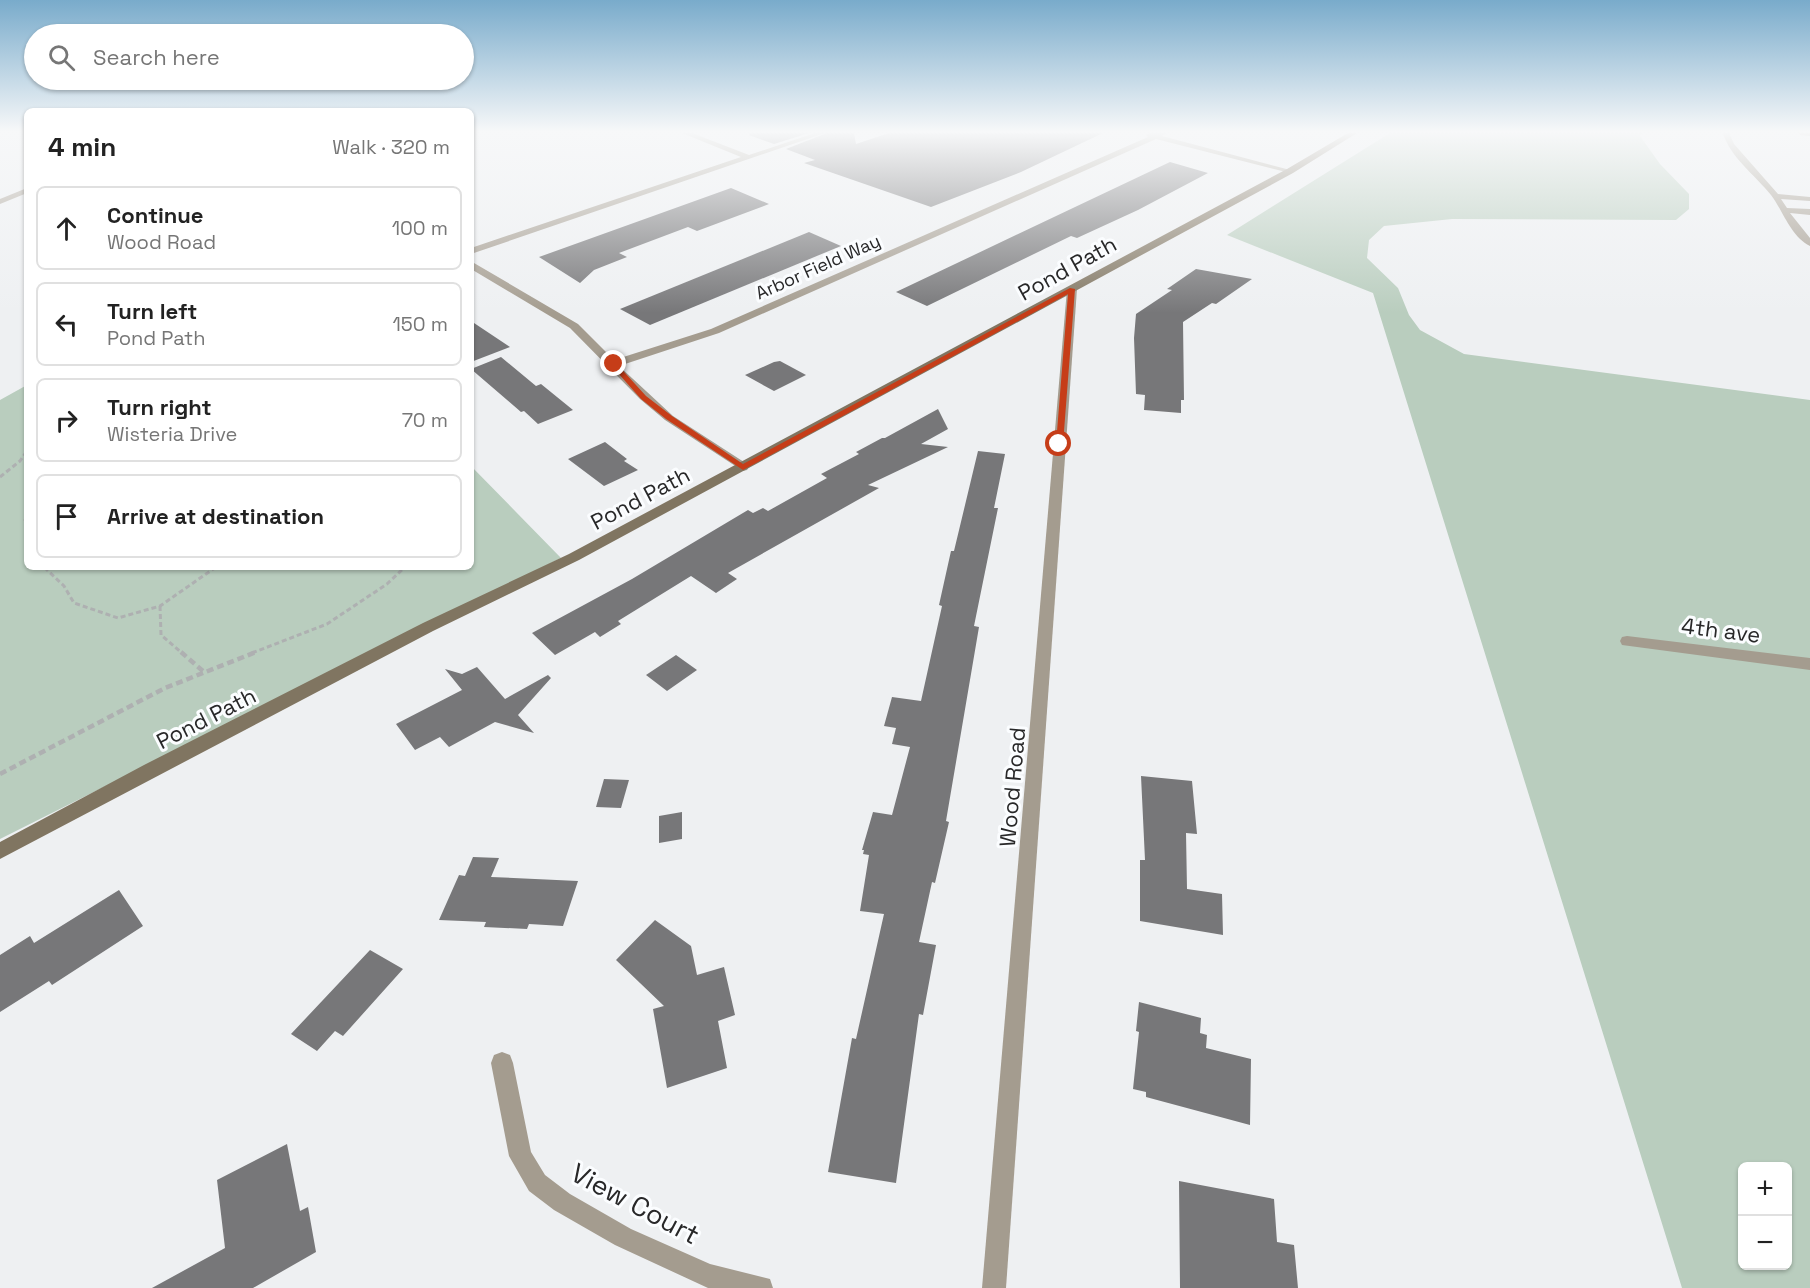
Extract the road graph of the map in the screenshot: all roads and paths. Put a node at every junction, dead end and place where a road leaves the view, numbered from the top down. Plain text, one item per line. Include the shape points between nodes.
1 (20, 193) edge
2 (641, 193) edge
3 (1027, 193) edge
4 (1249, 193) edge
5 (1773, 193) edge
6 (1776, 196) junction
7 (1810, 199) edge
8 (0, 202) edge
9 (1784, 210) junction
10 (1810, 212) edge
11 (1792, 223) junction
12 (1810, 225) edge
13 (1810, 243) edge
14 (474, 250) edge
15 (474, 267) edge
16 (1072, 289) junction
17 (614, 364) junction
18 (24, 455) edge
19 (743, 467) junction
20 (0, 477) edge
21 (50, 570) edge
22 (212, 570) edge
23 (402, 570) edge
24 (160, 606) junction
25 (1627, 641) dead end
26 (1810, 664) edge
27 (204, 672) junction
28 (0, 774) edge
29 (0, 851) edge
30 (502, 1063) dead end
31 (761, 1288) edge
32 (994, 1288) edge

1 - 8 street
2 - 14 street
3 - 17 street, Arbor Field Way via 715,331
4 - 16 street, Pond Path
5 - 6 street
6 - 7 street
6 - 9 street
9 - 10 street
9 - 11 street
11 - 12 street
11 - 13 street
15 - 17 street via 574,326
16 - 19 street, Pond Path
16 - 32 street, Wood Road
17 - 19 street via 669,418
18 - 20 path
19 - 29 street, Pond Path via 574,557 161,764
21 - 24 path via 74,603 118,618
22 - 24 path
23 - 27 path via 387,585 327,624
24 - 27 path via 161,635
25 - 26 street, 4th ave
27 - 28 path via 165,688
30 - 31 street, View Court via 520,1156 537,1183 623,1237 709,1276

